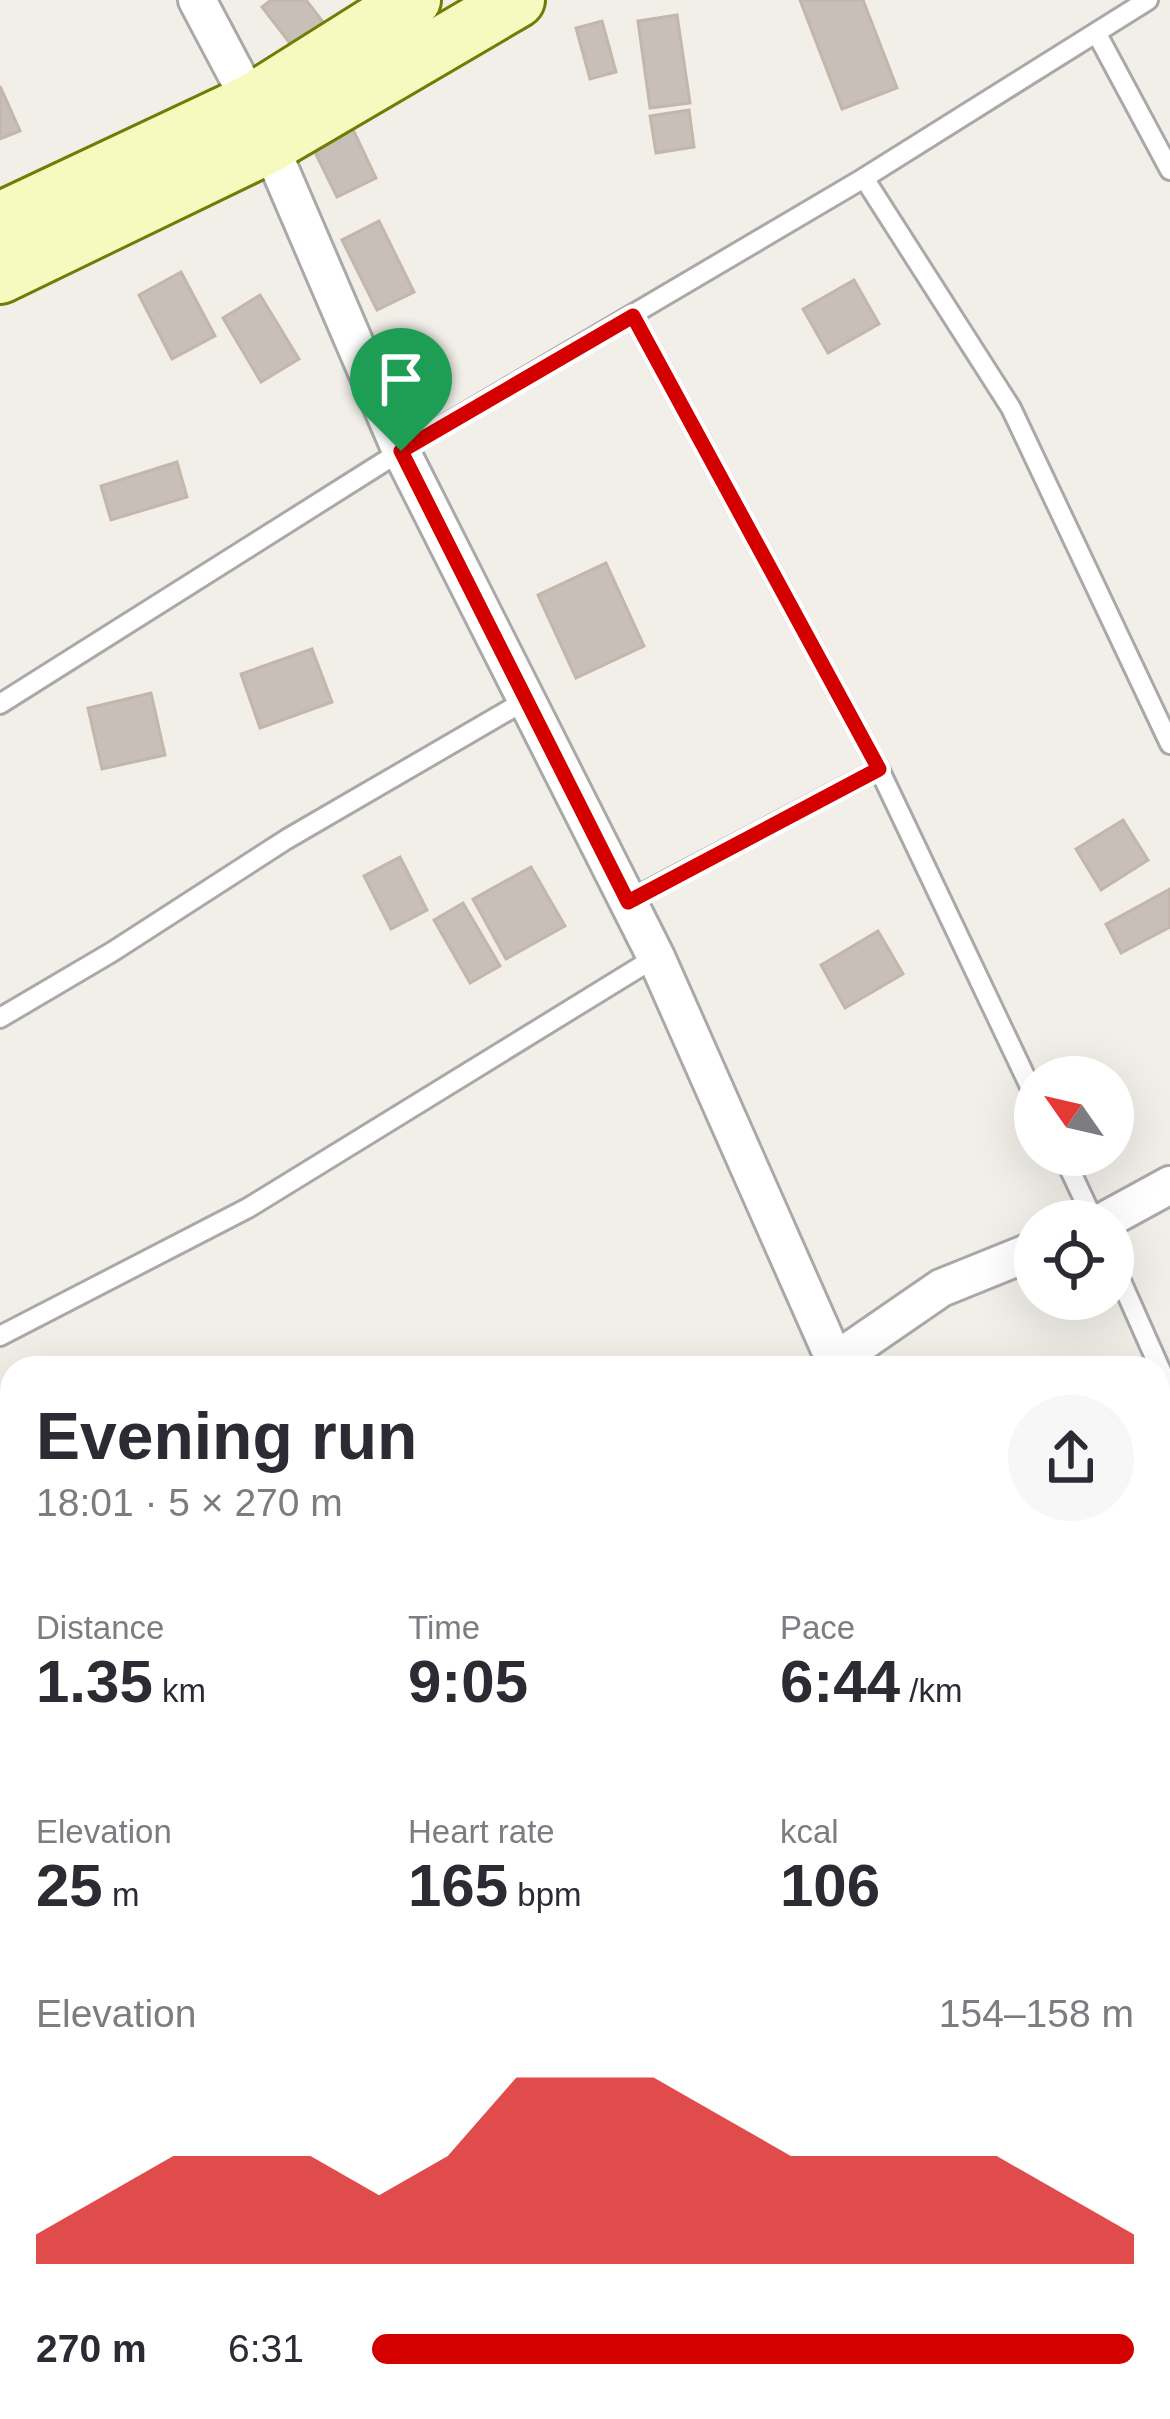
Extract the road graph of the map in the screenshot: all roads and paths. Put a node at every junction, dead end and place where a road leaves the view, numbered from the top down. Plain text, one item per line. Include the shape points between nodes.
1 (197, 0) edge
2 (413, 0) edge
3 (517, 0) edge
4 (1148, 0) edge
5 (1097, 34) junction
6 (260, 124) junction
7 (1170, 170) edge
8 (864, 178) junction
9 (0, 220) edge
10 (0, 276) edge
11 (633, 316) junction
12 (401, 451) junction
13 (528, 699) junction
14 (0, 704) edge
15 (1170, 744) edge
16 (879, 769) junction
17 (628, 902) junction
18 (656, 957) junction
19 (0, 1018) edge
20 (1016, 1056) edge
21 (1170, 1185) edge
22 (1134, 1205) edge
23 (1014, 1258) edge
24 (1134, 1310) edge
25 (0, 1336) edge
26 (826, 1356) edge
27 (844, 1356) edge
28 (1154, 1356) edge

1 - 6 street
2 - 6 main road
3 - 6 main road
4 - 5 lane
5 - 7 lane
5 - 8 lane
6 - 9 main road
6 - 10 main road
6 - 12 street
8 - 11 lane
8 - 15 lane via 1011,408
11 - 12 lane
11 - 16 lane
12 - 13 street
12 - 14 lane
13 - 17 street
13 - 19 lane
16 - 17 lane
16 - 20 lane
17 - 18 street
18 - 25 lane via 248,1208
18 - 26 street
21 - 22 street
23 - 27 street via 941,1288
24 - 28 lane

